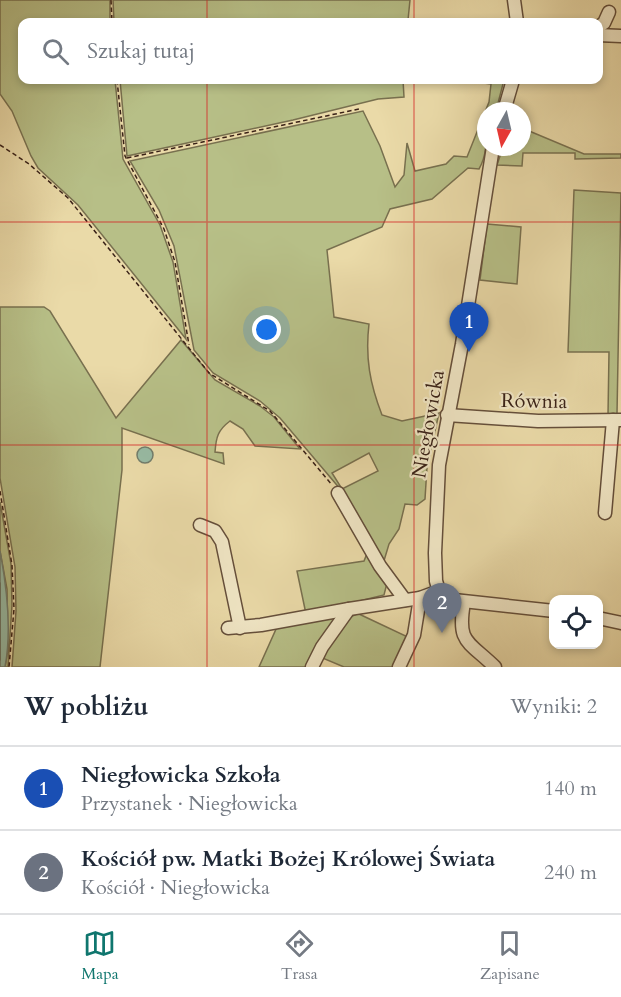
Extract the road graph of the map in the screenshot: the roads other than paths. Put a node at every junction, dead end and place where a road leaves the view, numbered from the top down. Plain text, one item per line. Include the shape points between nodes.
1 (514, 0) edge
2 (609, 12) dead end
3 (516, 18) edge
4 (603, 24) edge
5 (603, 35) edge
6 (621, 36) edge
7 (512, 84) edge
8 (507, 102) edge
9 (492, 156) edge
10 (447, 415) junction
11 (617, 420) edge
12 (338, 493) road end
13 (605, 513) dead end
14 (200, 525) dead end
15 (439, 591) junction
16 (420, 598) junction
17 (405, 600) junction
18 (464, 602) junction
19 (349, 609) junction
20 (549, 610) edge
21 (603, 619) edge
22 (621, 623) edge
23 (312, 667) edge
24 (399, 667) edge
25 (495, 667) edge

1 - 3 street
2 - 4 street
5 - 6 street
7 - 8 street
9 - 10 street, Niegłowicka
10 - 11 street, Równia via 538,422
10 - 15 street, Niegłowicka via 436,488 435,575
11 - 13 street
12 - 17 street via 380,566
14 - 19 street via 215,531 222,542 234,628
15 - 16 street
15 - 18 street
16 - 17 street
16 - 24 street via 414,635
17 - 19 street
18 - 20 street
18 - 25 street via 463,636
19 - 23 street
21 - 22 street

